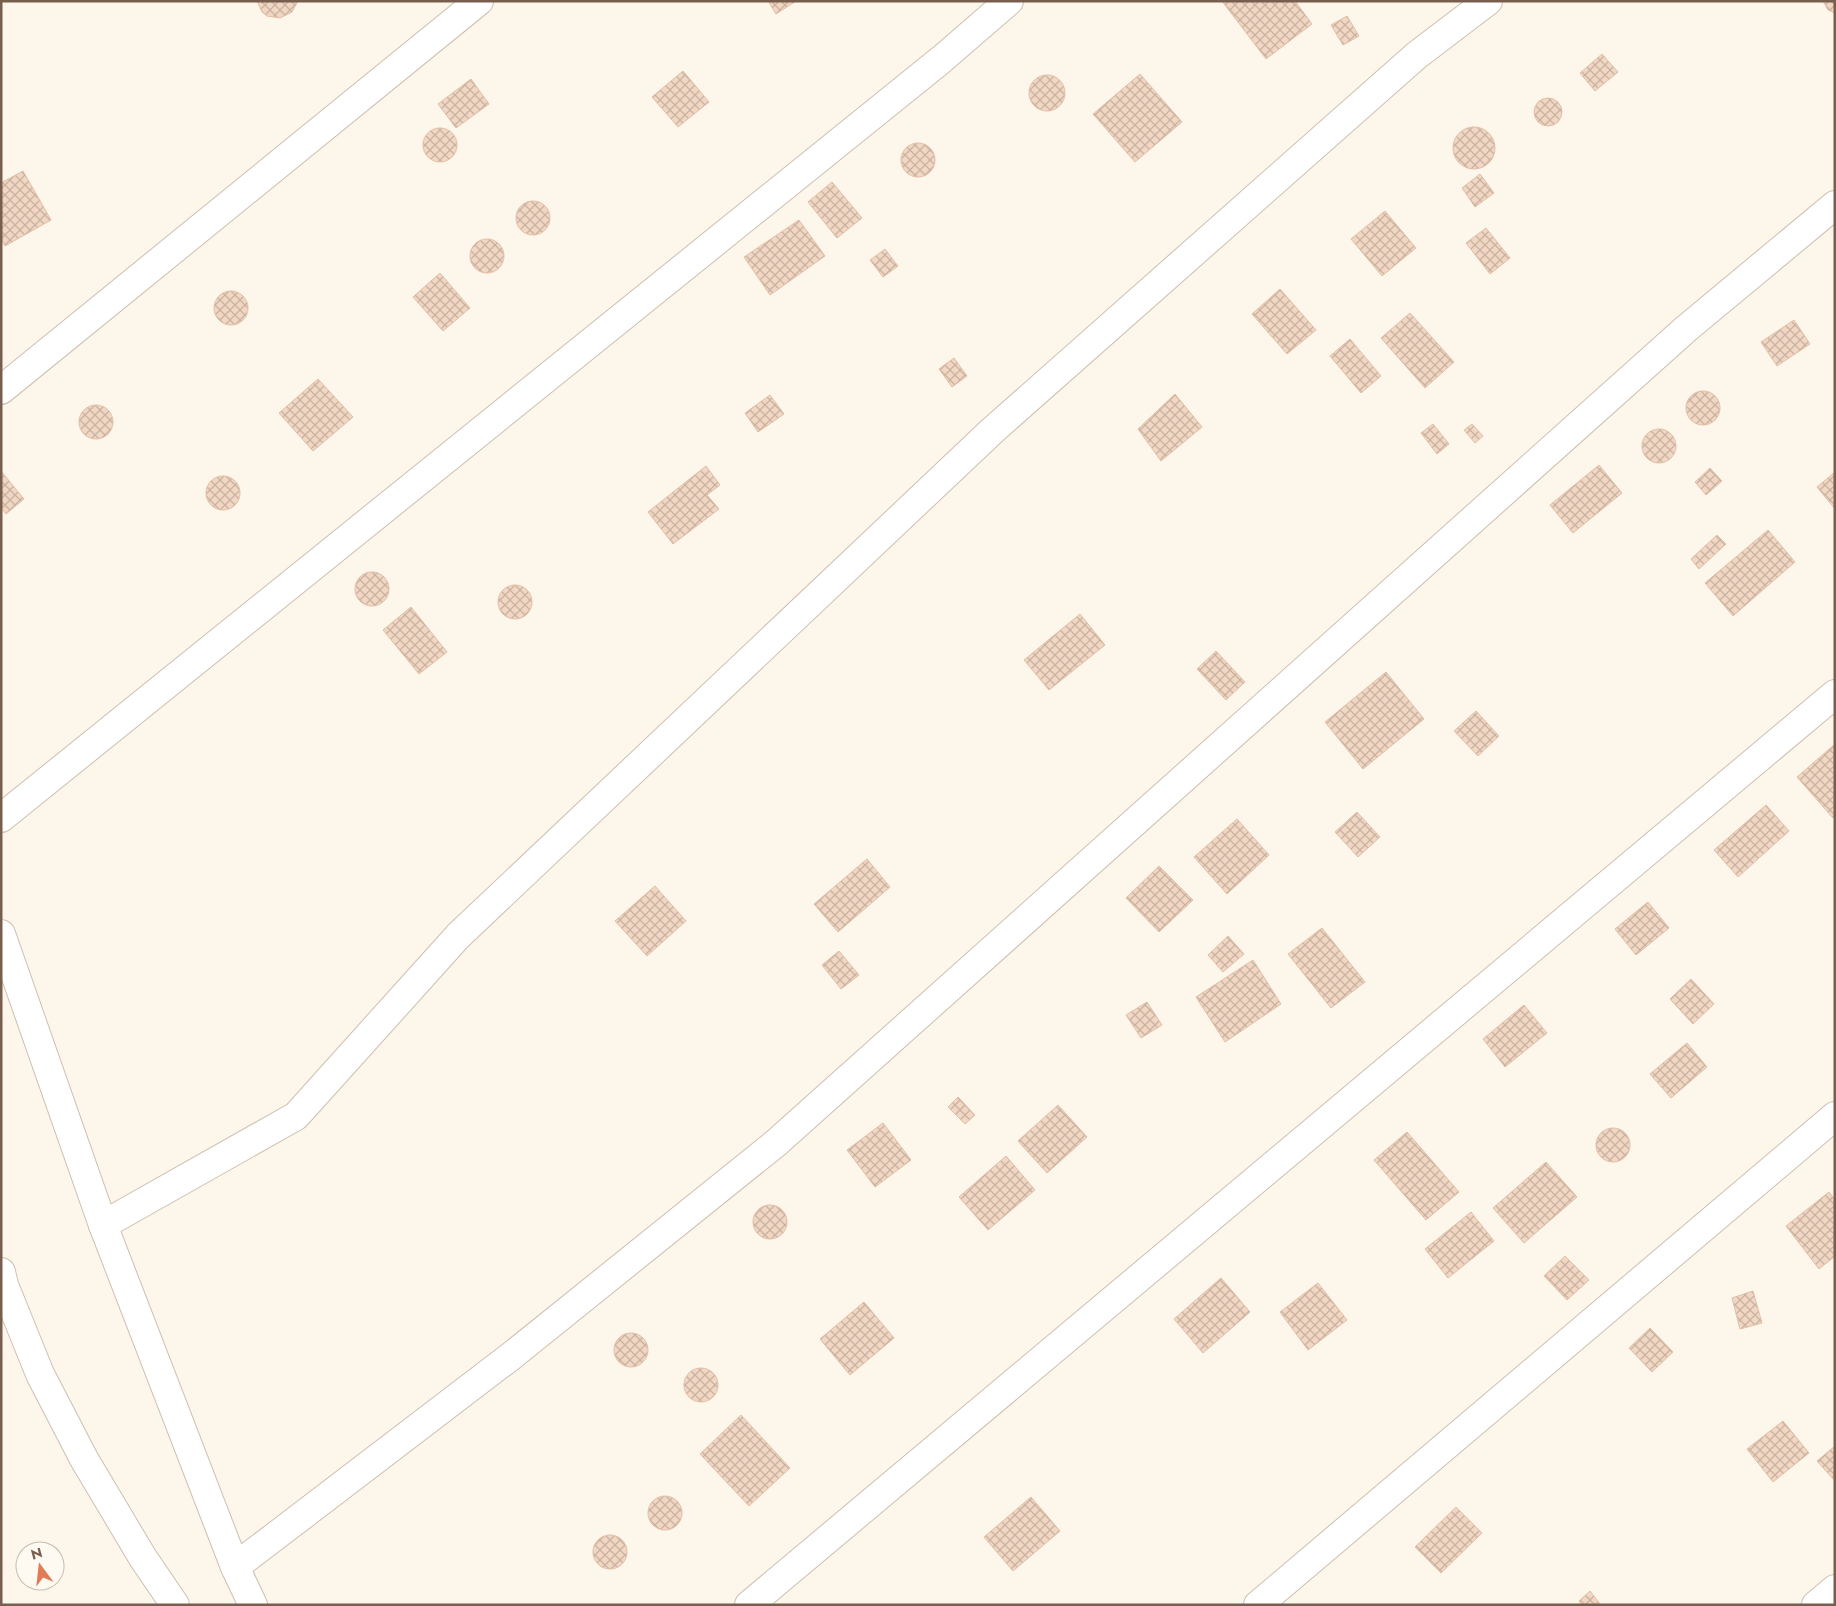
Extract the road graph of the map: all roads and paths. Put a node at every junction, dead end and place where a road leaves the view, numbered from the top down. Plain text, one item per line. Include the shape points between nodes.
1 (479, 1) edge
2 (1009, 1) edge
3 (1488, 1) edge
4 (1835, 205) edge
5 (1, 390) edge
6 (1835, 694) edge
7 (1, 818) edge
8 (1, 934) edge
9 (1835, 1116) edge
10 (103, 1225) junction
11 (1, 1272) edge
12 (235, 1567) junction
13 (1835, 1589) edge
14 (175, 1605) edge
15 (253, 1605) edge
16 (749, 1605) edge
17 (1258, 1605) edge
18 (1816, 1605) edge

1 - 5 street
2 - 7 street via 926,72
3 - 10 street via 1416,55 993,430 458,936 296,1116
4 - 12 street via 1686,328 776,1143 510,1357
6 - 16 street
8 - 10 street
9 - 17 street
10 - 12 street
11 - 14 street via 40,1374 84,1459
12 - 15 street
13 - 18 street

